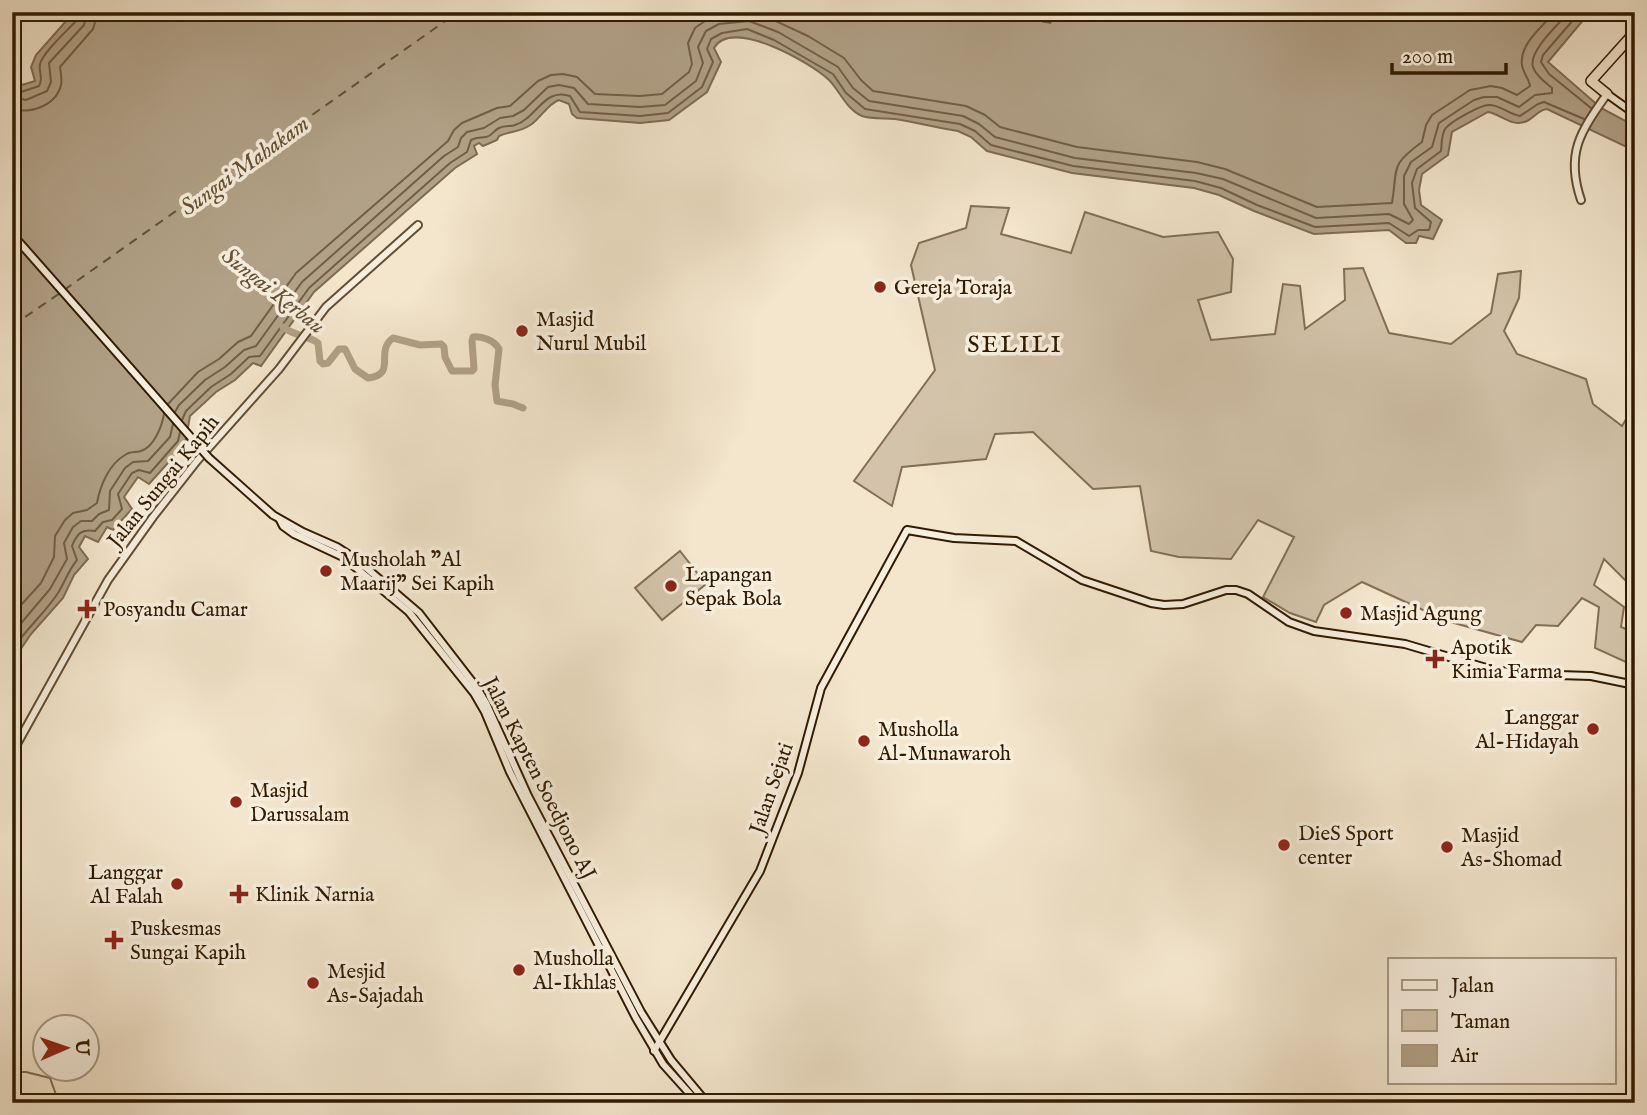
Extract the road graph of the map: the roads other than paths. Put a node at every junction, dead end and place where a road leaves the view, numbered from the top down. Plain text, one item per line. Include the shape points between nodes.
1 (1635, 32) edge
2 (1635, 40) edge
3 (1592, 82) junction
4 (1604, 98) junction
5 (1635, 114) edge
6 (1581, 200) dead end
7 (418, 225) dead end
8 (12, 234) edge
9 (1635, 685) edge
10 (12, 753) edge
11 (555, 853) junction
12 (658, 1042) junction
13 (654, 1051) junction
14 (698, 1103) edge
15 (707, 1103) edge

1 - 3 highway
2 - 3 highway
3 - 4 highway
4 - 5 main road
4 - 6 main road via 1583,129 1575,152
7 - 10 main road, Jalan Sungai Kapih via 326,307 279,369 190,469 113,573
8 - 11 main road, Jalan Kapten Soedjono AJ, bridge via 215,464 281,521 357,560 419,613 486,703
9 - 12 main road, Jalan Sejati via 1591,676 1493,670 1405,644 1314,631 1289,622 1236,590 1183,604 1151,603 1082,580 1016,541 907,530 821,688 798,773 760,871
11 - 12 main road, Jalan Kapten Soedjono AJ
11 - 13 main road, Jalan Kapten Soedjono AJ
12 - 13 main road, Jalan Sejati
12 - 15 main road, Jalan Kapten Soedjono AJ
13 - 14 main road, Jalan Kapten Soedjono AJ

